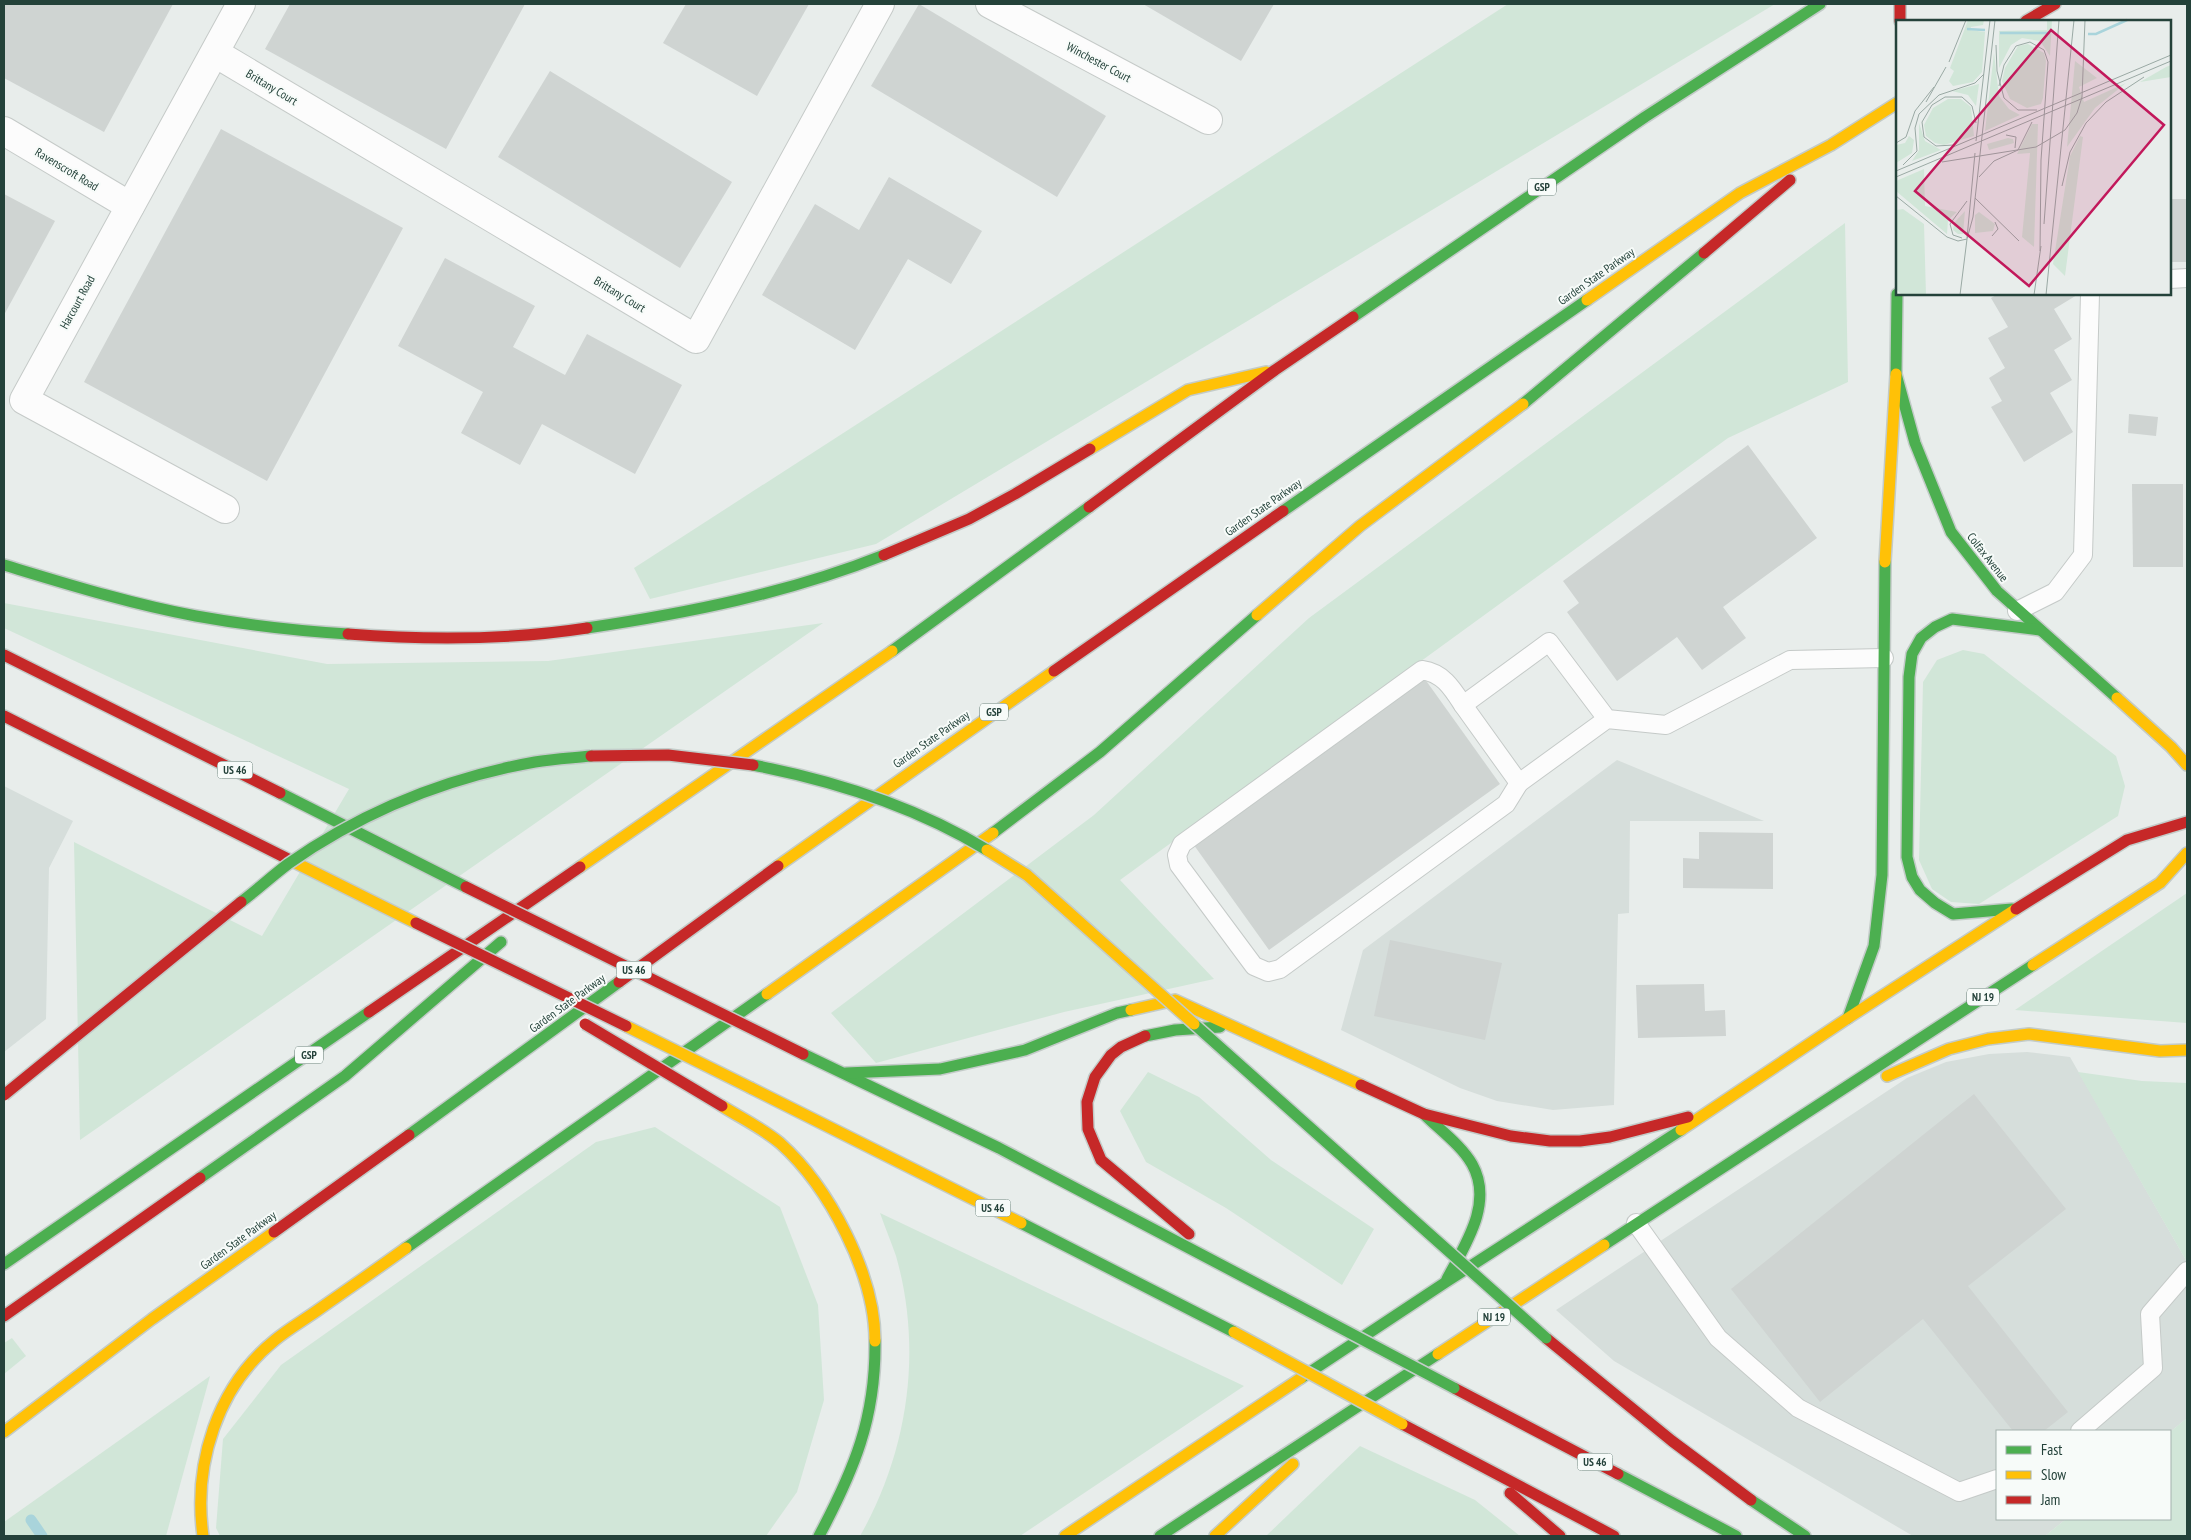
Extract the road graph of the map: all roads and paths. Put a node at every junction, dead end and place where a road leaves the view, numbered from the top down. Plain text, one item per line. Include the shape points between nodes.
1 (241, 4) edge
2 (880, 4) edge
3 (990, 4) edge
4 (1820, 4) edge
5 (1900, 4) edge
6 (2055, 4) edge
7 (1900, 20) edge
8 (2028, 20) edge
9 (215, 53) junction
10 (1896, 104) edge
11 (1208, 120) dead end
12 (4, 131) edge
13 (1831, 145) junction
14 (130, 206) junction
15 (2187, 278) edge
16 (2171, 279) edge
17 (1897, 295) edge
18 (2090, 295) edge
19 (1275, 370) junction
20 (1896, 374) junction
21 (226, 509) dead end
22 (4, 566) edge
23 (2017, 611) junction
24 (2040, 630) junction
25 (4, 655) edge
26 (1884, 658) junction
27 (1463, 705) junction
28 (4, 716) edge
29 (1607, 719) junction
30 (2187, 765) edge
31 (1519, 783) junction
32 (2187, 822) edge
33 (614, 844) junction
34 (2187, 853) edge
35 (2016, 909) junction
36 (416, 923) junction
37 (544, 999) dead end
38 (561, 1009) dead end
39 (1848, 1018) junction
40 (1229, 1026) junction
41 (2187, 1050) edge
42 (846, 1073) junction
43 (4, 1095) edge
44 (1711, 1111) junction
45 (1424, 1114) junction
46 (1772, 1134) junction
47 (1636, 1223) junction
48 (4, 1262) edge
49 (1229, 1268) junction
50 (2187, 1271) edge
51 (1446, 1282) junction
52 (4, 1316) edge
53 (1351, 1410) junction
54 (2081, 1430) edge
55 (4, 1432) edge
56 (1475, 1462) junction
57 (1996, 1479) edge
58 (203, 1536) edge
59 (819, 1536) edge
60 (1065, 1536) edge
61 (1160, 1536) edge
62 (1215, 1536) edge
63 (1560, 1536) edge
64 (1614, 1536) edge
65 (1736, 1536) edge
66 (1804, 1536) edge

1 - 9 street, Harcourt Road
2 - 9 street, Brittany Court via 696,339
3 - 11 street, Winchester Court
4 - 19 main road, GSP via 1645,117
5 - 7 main road
6 - 8 main road
9 - 14 street, Harcourt Road
10 - 13 main road, Garden State Parkway / GSP
12 - 14 street, Ravenscroft Road
13 - 55 main road, Garden State Parkway / GSP via 1740,193 844,817 152,1319
13 - 58 main road via 1530,398 1360,526 1100,752 944,869 274,1341 234,1387 214,1425 200,1493
14 - 21 street, Harcourt Road via 24,400
15 - 16 lane
17 - 20 main road, Colfax Avenue
18 - 23 lane via 2083,556 2055,592
19 - 22 main road via 1190,389 1000,502 950,528 857,566 783,589 685,612 576,630 432,637 289,629 200,616 112,597
19 - 33 main road, GSP via 917,634
20 - 23 main road, Colfax Avenue via 1916,443 1951,532 1997,591
20 - 26 main road via 1885,556
23 - 24 main road, Colfax Avenue
24 - 30 main road, Colfax Avenue
24 - 35 main road via 1952,619 1921,638 1912,654 1909,677 1907,858 1912,877 1935,904 1953,914
25 - 42 main road, US 46, bridge
26 - 29 lane via 1790,660 1666,725
26 - 39 main road via 1881,884 1874,946
27 - 29 lane via 1549,642
27 - 31 lane
27 - 31 lane via 1448,682 1433,672 1422,670 1182,844 1177,855 1180,865 1254,966 1268,972 1280,969 1506,804
28 - 36 main road, US 46
29 - 31 lane
32 - 35 main road via 2127,840
33 - 48 main road, GSP
33 - 52 main road via 345,1076
34 - 46 main road, NJ 19 via 2160,883
35 - 39 main road
36 - 37 main road, bridge
36 - 56 main road, US 46, bridge via 1034,1229
38 - 59 main road, bridge via 771,1136 798,1163 842,1224 871,1304 878,1345 875,1383 858,1456 841,1499
39 - 44 main road
40 - 42 main road via 1175,1000 1118,1013 1025,1050 940,1069
40 - 45 main road
40 - 49 main road via 1133,1040 1104,1063 1088,1095 1086,1112 1093,1145 1101,1160
41 - 46 main road via 2160,1051 2029,1034 1988,1040 1949,1050 1908,1066
42 - 49 main road, US 46 via 999,1148
43 - 66 main road, bridge via 287,865 326,839 410,798 487,773 586,756 702,757 760,764 817,776 926,816 1027,875 1546,1338 1682,1451
44 - 45 main road via 1580,1141 1511,1136
44 - 51 main road
45 - 51 main road via 1472,1164 1479,1180 1478,1216
46 - 47 main road, NJ 19
47 - 53 main road, NJ 19
47 - 57 lane via 1718,1338 1798,1408 1959,1492
49 - 65 main road, US 46, bridge
50 - 54 lane via 2150,1314 2153,1368
51 - 60 main road
53 - 61 main road, NJ 19
53 - 62 main road
56 - 63 main road
56 - 64 main road, US 46

